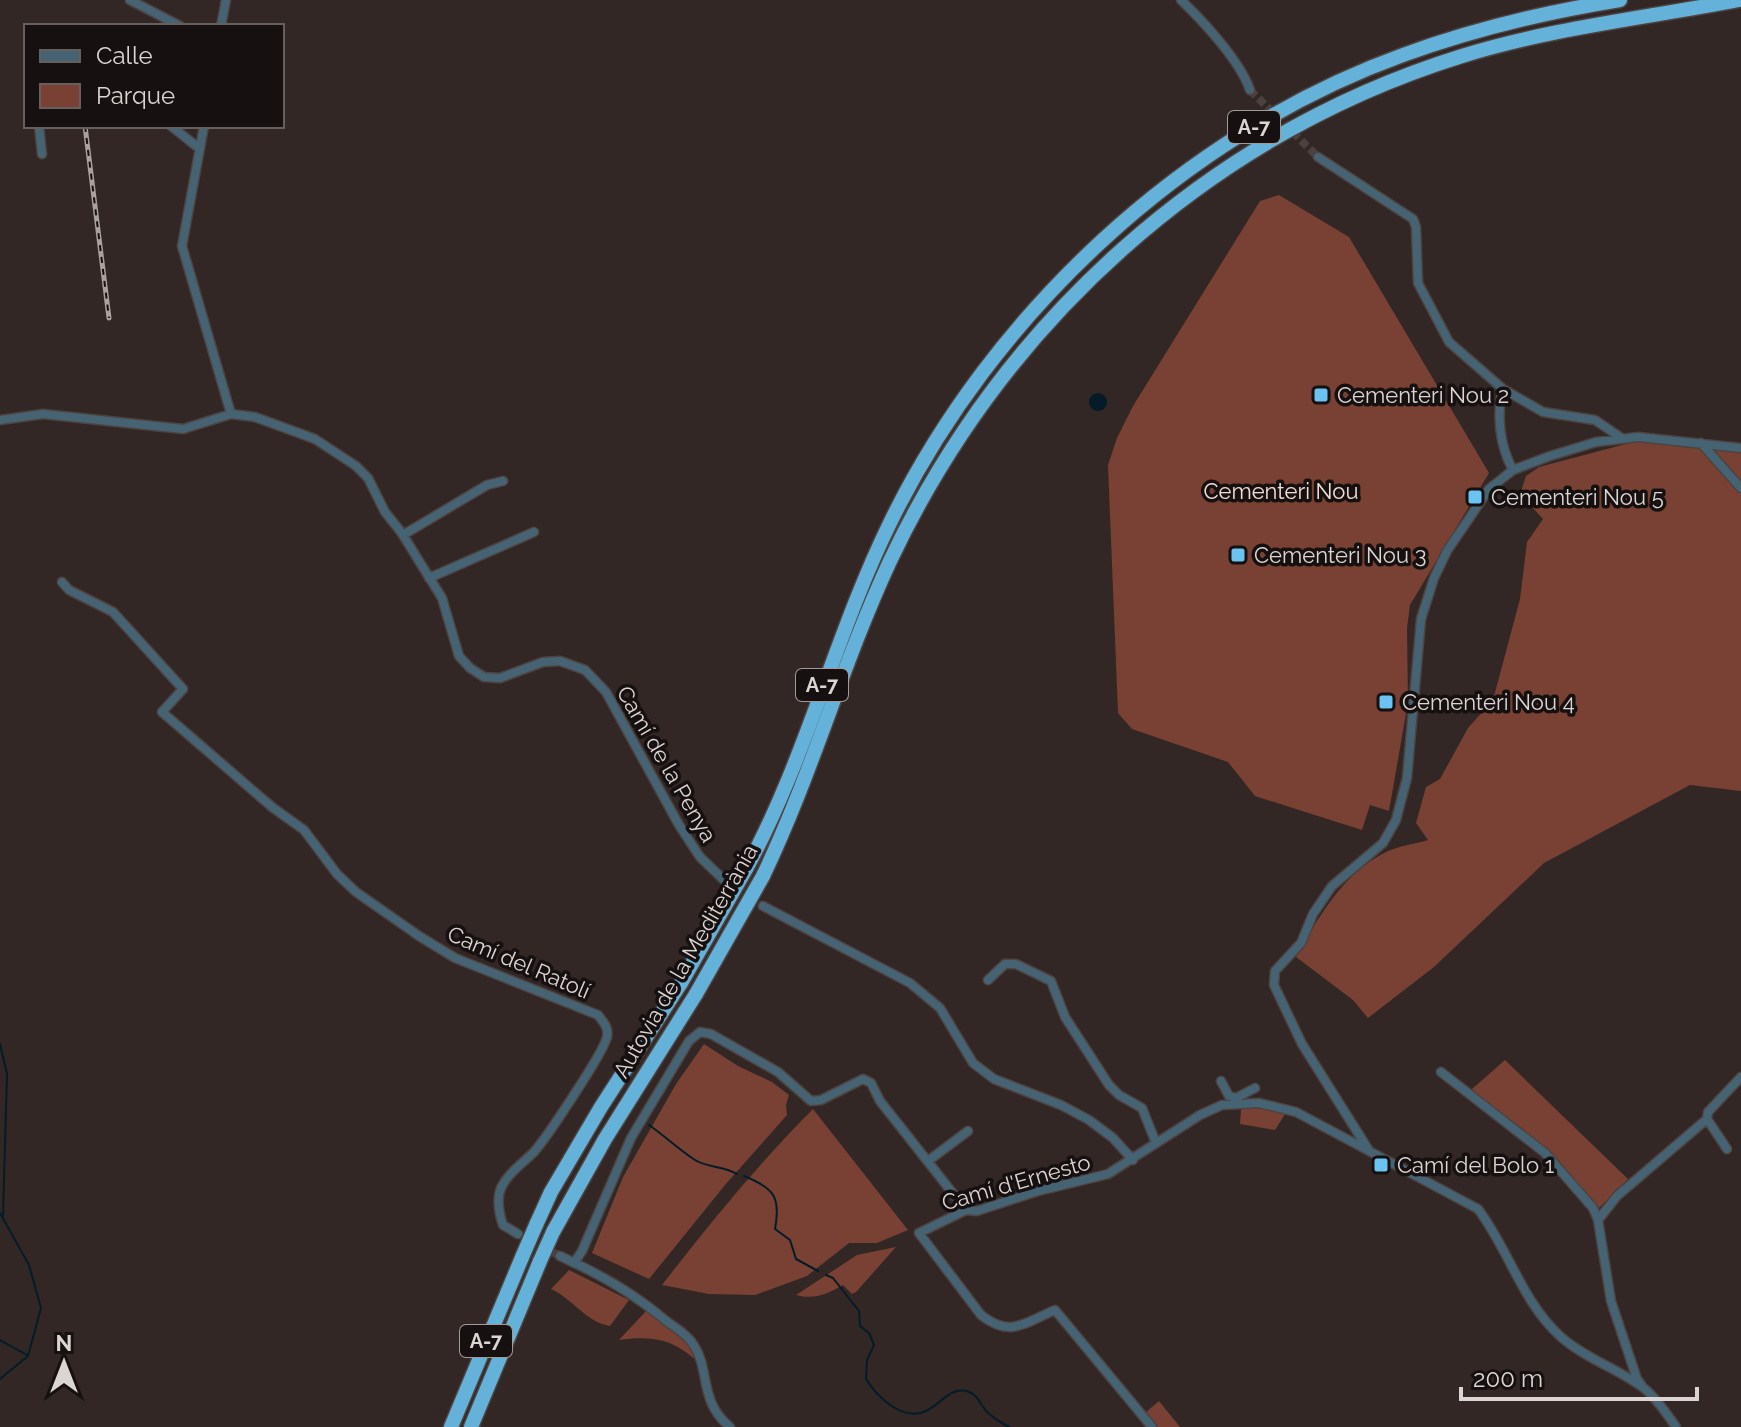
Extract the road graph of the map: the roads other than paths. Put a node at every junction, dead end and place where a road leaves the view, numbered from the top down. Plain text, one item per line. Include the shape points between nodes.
1 (130, 0) edge
2 (226, 0) edge
3 (1181, 0) edge
4 (1620, 0) edge
5 (1739, 0) edge
6 (176, 24) edge
7 (221, 24) edge
8 (1250, 90) tunnel mouth
9 (39, 128) edge
10 (174, 128) edge
11 (204, 128) edge
12 (200, 149) junction
13 (42, 154) dead end
14 (1318, 157) tunnel mouth
15 (1503, 389) junction
16 (231, 414) junction
17 (0, 420) edge
18 (1623, 439) junction
19 (1701, 443) junction
20 (1741, 448) edge
21 (1513, 470) junction
22 (503, 481) dead end
23 (1741, 488) edge
24 (534, 532) dead end
25 (403, 535) junction
26 (429, 578) junction
27 (62, 582) dead end
28 (726, 882) dead end
29 (763, 906) dead end
30 (988, 980) dead end
31 (1441, 1072) dead end
32 (1741, 1077) edge
33 (1221, 1081) dead end
34 (1255, 1088) dead end
35 (1236, 1098) junction
36 (1225, 1105) junction
37 (1707, 1119) junction
38 (968, 1131) dead end
39 (1156, 1143) junction
40 (1727, 1149) dead end
41 (1133, 1160) junction
42 (1381, 1160) junction
43 (928, 1161) junction
44 (966, 1210) junction
45 (1598, 1220) junction
46 (514, 1232) dead end
47 (560, 1256) tunnel mouth
48 (574, 1263) junction
49 (1645, 1389) junction
50 (451, 1427) edge
51 (471, 1427) edge
52 (730, 1427) edge
53 (1152, 1427) edge
54 (1676, 1427) edge

1 - 6 street
2 - 7 street
3 - 8 street via 1223,47
4 - 50 highway, Autovia de la Mediterrània / A-7, bridge via 1525,17 1401,55 1251,129 1150,198 1002,347 901,501 746,869 551,1192
5 - 51 highway, Autovia de la Mediterrània / A-7, bridge via 1544,34 1461,56 1354,98 1232,163 1112,256 1026,346 956,442 916,511 884,575 763,876 553,1232
9 - 13 street
10 - 12 street
11 - 12 street
12 - 16 street via 182,246
14 - 15 street via 1413,219 1422,295 1449,342
15 - 18 street via 1543,412 1595,420
15 - 21 street via 1498,424
16 - 17 street, Camí de la Penya via 183,429 43,414
16 - 25 street, Camí de la Penya via 315,439 356,466
18 - 19 street
18 - 21 street via 1596,442
19 - 20 street
19 - 23 street
21 - 42 street via 1489,489 1434,578 1421,619 1407,778 1396,820 1383,843 1332,886 1301,943 1275,971 1274,985 1302,1044 1364,1145
22 - 25 street via 487,485
24 - 26 street
25 - 26 street, Camí de la Penya
26 - 28 street, Camí de la Penya via 442,598 459,656 484,677 500,678 543,662 560,661 585,670 606,692 700,857
27 - 46 street, Camí del Ratolí via 113,612 183,689 162,712 304,830 356,892 455,958 598,1015 607,1027 607,1039 549,1132 500,1190 503,1225
29 - 41 street via 910,983 940,1008 973,1063 994,1079 1089,1120
30 - 39 street via 1005,964 1016,964 1051,981 1065,1017 1109,1085 1142,1108
31 - 45 street via 1545,1153
32 - 37 street
33 - 35 street
34 - 35 street
35 - 36 street
36 - 39 street, Camí d'Ernesto
36 - 42 street, Camí d'Ernesto via 1259,1103 1296,1112
37 - 40 street
37 - 45 street via 1617,1196
38 - 43 street
39 - 41 street, Camí d'Ernesto
41 - 44 street, Camí d'Ernesto via 1103,1176
42 - 49 street, Camí d'Ernesto via 1478,1209 1538,1311 1561,1337
43 - 44 street
43 - 48 street via 871,1083 863,1079 811,1101 778,1072 700,1032 689,1041 631,1138
44 - 53 street, Camí d'Ernesto via 919,1233 981,1315 1005,1329 1055,1310
45 - 49 street via 1611,1301
47 - 48 street
48 - 52 street via 639,1297 692,1341 713,1407
49 - 54 street

